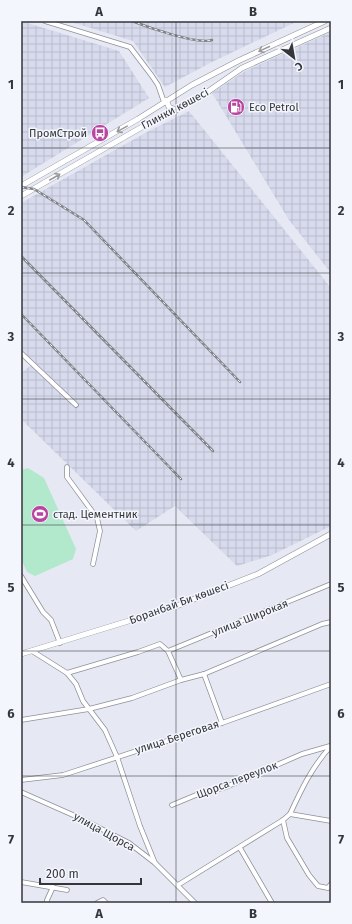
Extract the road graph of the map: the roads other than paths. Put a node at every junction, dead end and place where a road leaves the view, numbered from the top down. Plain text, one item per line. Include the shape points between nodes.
1 (45, 21) edge
2 (325, 21) edge
3 (331, 28) edge
4 (217, 73) junction
5 (221, 84) junction
6 (165, 101) junction
7 (176, 110) junction
8 (62, 162) junction
9 (68, 170) junction
10 (21, 186) edge
11 (21, 196) edge
12 (21, 353) edge
13 (76, 405) dead end
14 (67, 468) dead end
15 (331, 534) edge
16 (93, 564) dead end
17 (21, 576) edge
18 (331, 584) edge
19 (331, 622) edge
20 (60, 643) junction
21 (32, 651) junction
22 (168, 651) junction
23 (21, 654) edge
24 (67, 673) junction
25 (204, 674) junction
26 (181, 680) junction
27 (331, 684) edge
28 (89, 709) junction
29 (21, 720) edge
30 (222, 723) junction
31 (331, 746) edge
32 (117, 757) junction
33 (21, 780) edge
34 (21, 792) edge
35 (172, 806) dead end
36 (290, 814) junction
37 (283, 820) junction
38 (331, 821) edge
39 (240, 848) junction
40 (155, 863) junction
41 (21, 882) edge
42 (331, 884) edge
43 (178, 886) junction
44 (53, 887) junction
45 (67, 890) dead end
46 (104, 901) edge
47 (47, 903) edge
48 (97, 903) edge
49 (195, 903) edge
50 (272, 903) edge

1 - 6 street via 130,47 155,80
2 -> 4 main road, Глинки көшесі
3 - 5 main road, Глинки көшесі via 242,68
4 - 5 main road via 221,78
4 - 6 main road, Глинки көшесі
5 - 7 main road, Глинки көшесі
6 - 7 main road via 169,107
6 -> 8 main road, Глинки көшесі via 138,120
7 - 9 main road, Глинки көшесі
8 - 9 street
8 - 10 main road, Глинки көшесі
11 -> 9 main road, Глинки көшесі
12 - 13 street
14 - 16 street via 67,477 97,518 100,531
15 - 20 main road, Боранбай Би көшесі via 258,574 174,607
17 - 20 street via 43,612 51,620
18 - 22 street, улица Широкая
19 - 25 street
20 - 21 main road, Боранбай Би көшесі
21 - 23 main road, Боранбай Би көшесі
21 - 24 street
22 - 24 street via 160,644
22 - 26 street
24 - 28 street
25 - 26 street
25 - 30 street
26 - 28 street via 132,698
27 - 30 street, улица Береговая
28 - 29 street
28 - 32 street via 104,730
30 - 32 street, улица Береговая
31 - 35 street, Щорса переулок via 302,754 226,787 196,795
31 - 36 street via 314,766
32 - 33 street, улица Береговая via 63,775
32 - 40 street
34 - 40 street, улица Щорса via 82,818 118,837
36 - 37 street
36 - 38 street
37 - 39 street
37 - 42 street via 287,838 309,875 318,886 328,888
39 - 43 street
39 - 50 street
40 - 43 street, улица Щорса
41 - 44 street
43 - 49 street, улица Щорса
44 - 45 street
44 - 47 street
46 - 48 street

